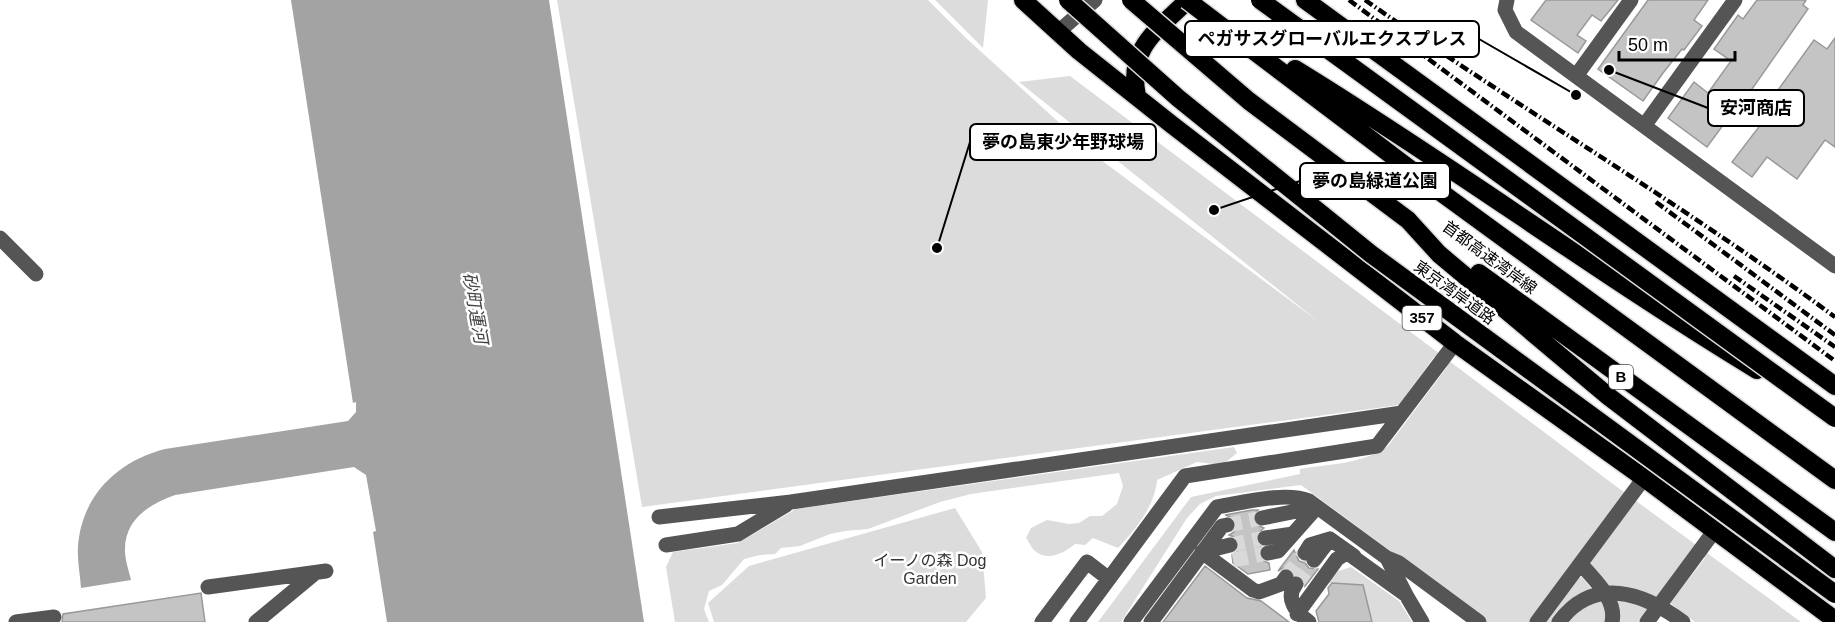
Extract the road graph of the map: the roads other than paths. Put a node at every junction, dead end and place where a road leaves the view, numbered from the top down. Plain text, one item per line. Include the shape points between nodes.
1 (1068, 0) edge
2 (1095, 0) edge
3 (1131, 0) edge
4 (1188, 0) edge
5 (1260, 0) edge
6 (1291, 0) edge
7 (1305, 0) edge
8 (1506, 0) edge
9 (1631, 0) edge
10 (1735, 0) edge
11 (1029, 2) edge
12 (1328, 18) junction
13 (1058, 32) junction
14 (1250, 48) junction
15 (1576, 76) junction
16 (1137, 96) junction
17 (1644, 126) junction
18 (1408, 220) junction
19 (0, 238) edge
20 (1835, 266) edge
21 (36, 274) dead end
22 (1455, 343) junction
23 (1835, 386) edge
24 (1402, 413) junction
25 (1835, 416) edge
26 (1644, 478) junction
27 (1835, 480) edge
28 (791, 501) junction
29 (1317, 507) junction
30 (659, 517) dead end
31 (1262, 518) tunnel mouth
32 (1227, 525) tunnel mouth
33 (1715, 530) junction
34 (1835, 532) edge
35 (666, 545) dead end
36 (1267, 545) tunnel mouth
37 (1202, 552) junction
38 (1309, 556) tunnel mouth
39 (1354, 556) junction
40 (1387, 558) junction
41 (1217, 563) junction
42 (1581, 564) junction
43 (1835, 569) edge
44 (1106, 583) junction
45 (208, 587) dead end
46 (1835, 594) edge
47 (1406, 595) junction
48 (54, 617) dead end
49 (1303, 618) edge
50 (1835, 620) edge
51 (16, 622) edge
52 (256, 622) edge
53 (1042, 622) edge
54 (1077, 622) edge
55 (1131, 622) edge
56 (1151, 622) edge
57 (1422, 622) edge
58 (1479, 622) edge
59 (1538, 622) edge
60 (1559, 622) edge
61 (1612, 622) edge
62 (1647, 622) edge
63 (1683, 622) edge

1 - 46 highway, 東京湾岸道路 / 357, bridge via 1178,99 1371,254
2 - 13 street
3 - 18 highway, 首都高速湾岸線 / B, bridge via 1249,101
4 - 14 highway, 首都高速湾岸線, bridge
4 - 16 highway via 1138,54 1133,79
5 - 25 highway, bridge
6 - 12 highway
7 - 12 highway
8 - 15 street via 1505,10 1516,32
9 - 15 street
10 - 17 street
11 - 13 highway, 357
12 - 23 highway
13 - 16 highway, 357
14 - 25 highway via 1280,60 1337,95 1690,330
14 - 27 highway, 首都高速湾岸線
15 - 17 street
16 - 22 highway, 357
17 - 20 street
18 - 34 highway, 首都高速湾岸線 / B
18 - 43 highway via 1439,254 1608,396
19 - 21 street
22 - 24 street
22 - 26 highway, 357
24 - 28 street
24 - 44 street via 1377,446 1185,476
26 - 33 highway, 357
26 - 42 street
28 - 30 street
28 - 35 street via 738,534
29 - 31 street
29 - 36 street via 1278,551
29 - 40 street
29 - 55 street via 1294,497 1217,507
32 - 37 street
33 - 50 highway, 357
33 - 62 street
37 - 41 street
37 - 41 street via 1232,553
37 - 56 street
38 - 39 street via 1310,545 1330,539
39 - 47 street
39 - 49 street via 1345,554 1337,559
40 - 47 street
40 - 58 street via 1399,562
41 - 49 street via 1259,592 1291,580 1291,598
42 - 59 street
42 - 61 street via 1609,599
44 - 53 street via 1081,571
44 - 54 street
45 - 52 street via 320,572
47 - 57 street
48 - 51 street
60 - 63 street, bridge via 1582,601 1605,593 1632,595 1658,605

